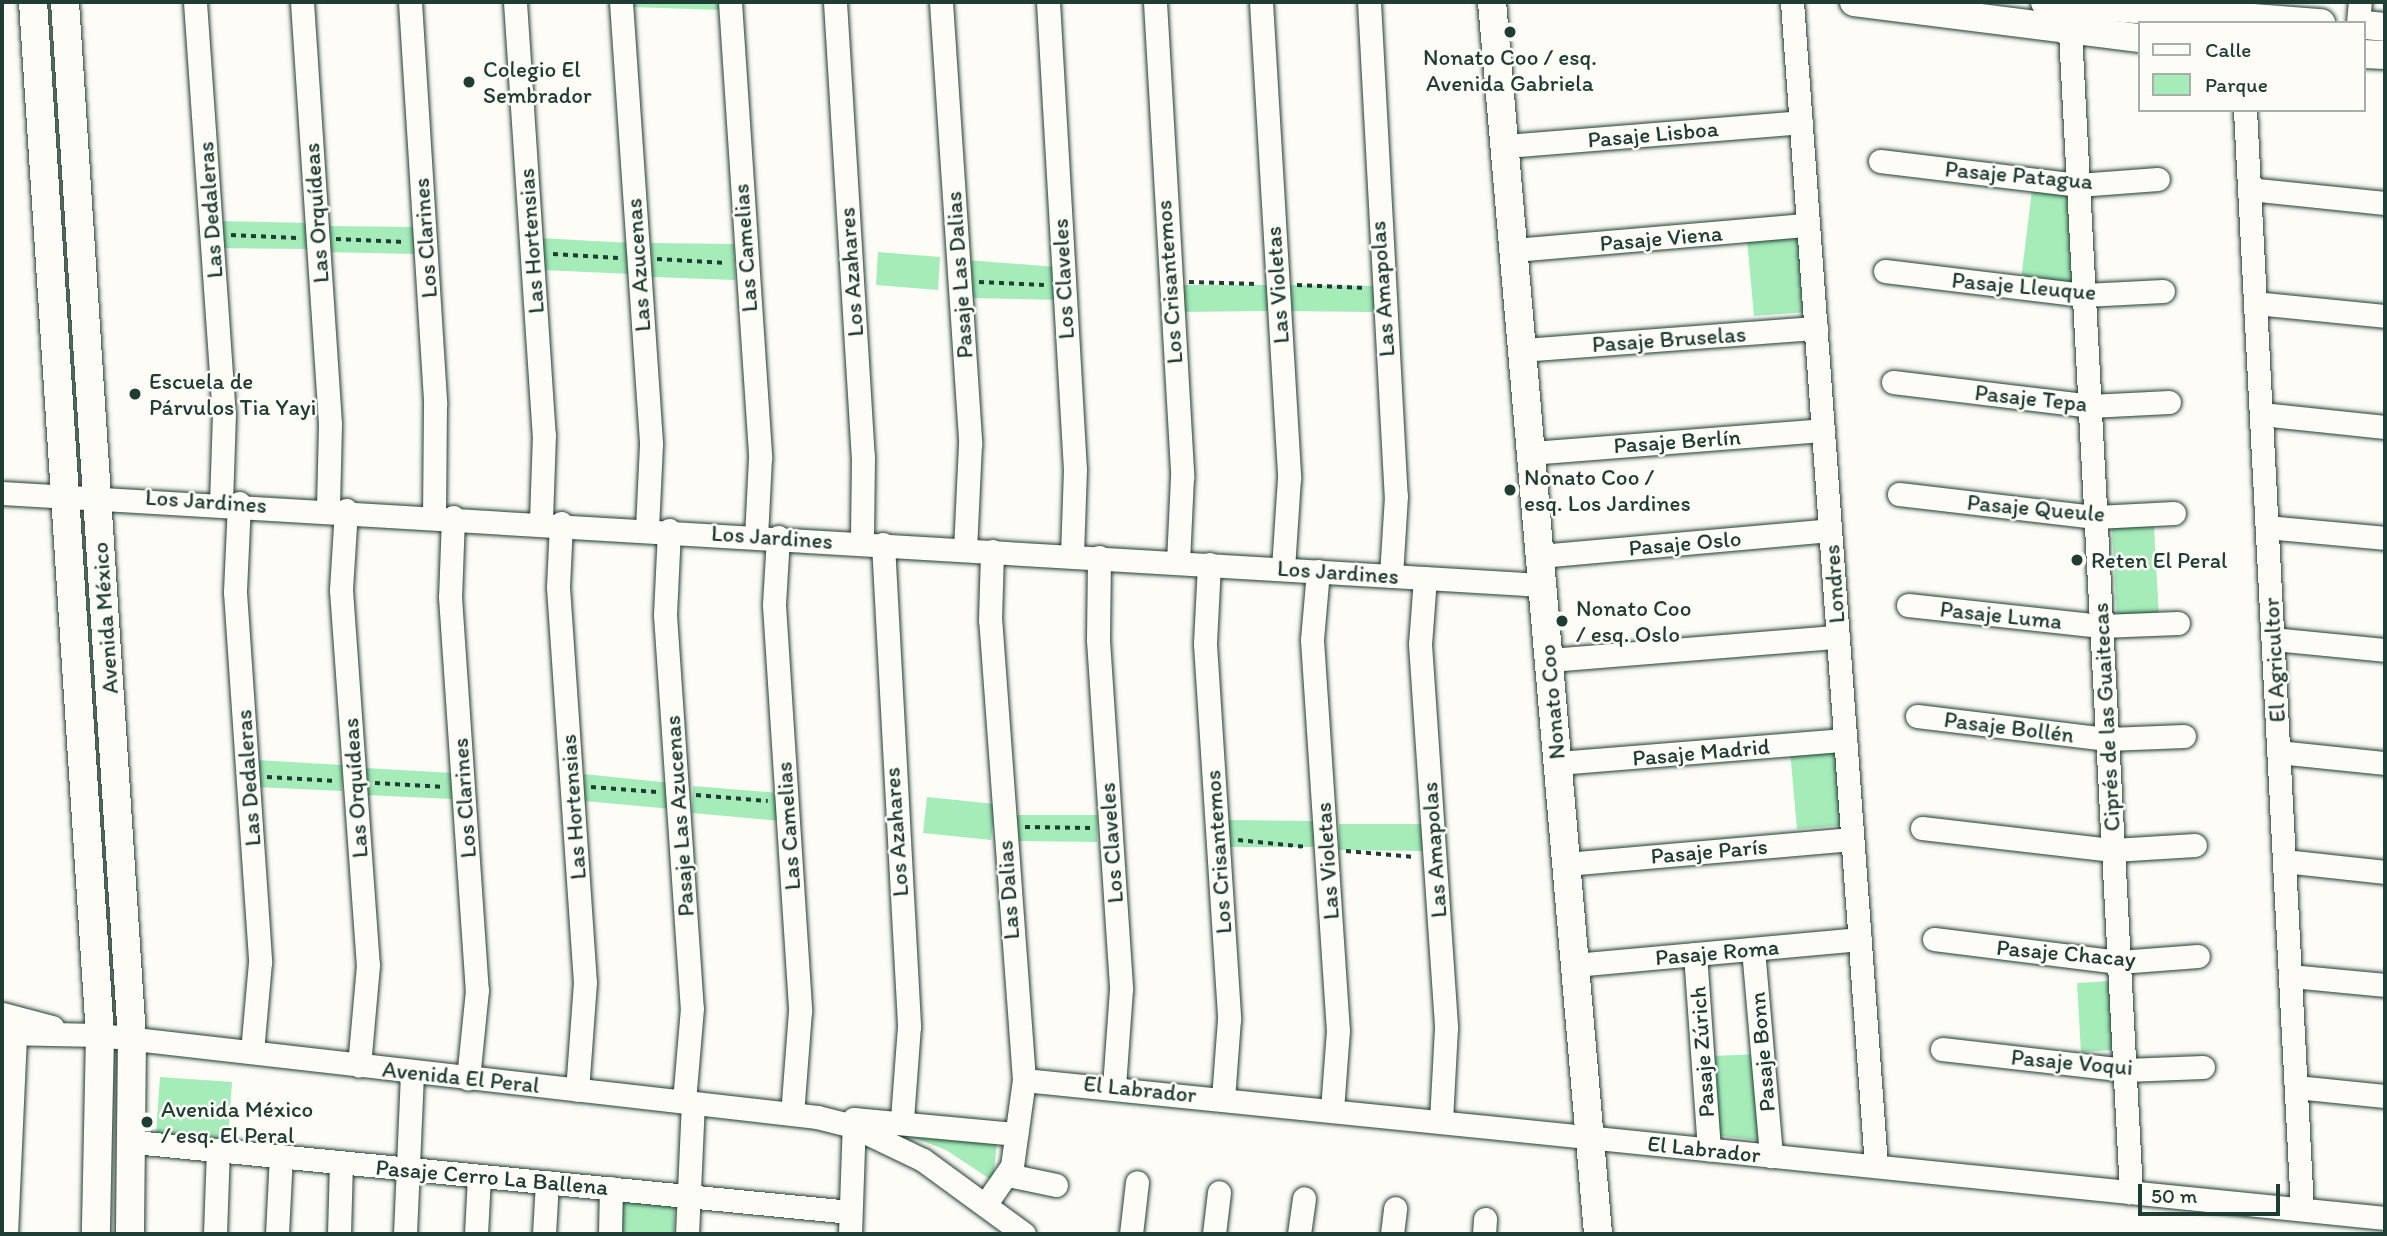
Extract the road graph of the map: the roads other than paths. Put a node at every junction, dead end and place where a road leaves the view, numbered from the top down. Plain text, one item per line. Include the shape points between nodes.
1 (33, 2) edge
2 (65, 2) edge
3 (195, 2) edge
4 (302, 2) edge
5 (410, 2) edge
6 (515, 2) edge
7 (621, 2) edge
8 (730, 2) edge
9 (835, 2) edge
10 (942, 2) edge
11 (1048, 2) edge
12 (1155, 2) edge
13 (1262, 2) edge
14 (1368, 2) edge
15 (1492, 2) edge
16 (1791, 2) edge
17 (1854, 2) edge
18 (2045, 2) edge
19 (2360, 2) edge
20 (2250, 14) edge
21 (2143, 17) edge
22 (2305, 21) edge
23 (2358, 21) edge
24 (2366, 25) edge
25 (2385, 27) edge
26 (2070, 32) junction
27 (2366, 54) edge
28 (2385, 55) edge
29 (2245, 112) edge
30 (1801, 122) junction
31 (1504, 146) junction
32 (1880, 160) dead end
33 (2158, 179) dead end
34 (2078, 185) junction
35 (2249, 189) junction
36 (2385, 203) edge
37 (1808, 225) junction
38 (1514, 250) junction
39 (1885, 271) dead end
40 (2163, 291) dead end
41 (2084, 295) junction
42 (2255, 303) junction
43 (2385, 316) edge
44 (1816, 328) junction
45 (1522, 351) junction
46 (1893, 382) dead end
47 (2169, 402) dead end
48 (2090, 406) junction
49 (2261, 414) junction
50 (2385, 427) edge
51 (1823, 430) junction
52 (1531, 453) junction
53 (65, 492) junction
54 (2, 493) edge
55 (97, 494) junction
56 (1899, 494) dead end
57 (230, 503) junction
58 (337, 509) junction
59 (2174, 513) dead end
60 (443, 516) junction
61 (2096, 517) junction
62 (551, 523) junction
63 (2267, 527) junction
64 (658, 530) junction
65 (1830, 530) junction
66 (767, 536) junction
67 (2385, 538) edge
68 (872, 543) junction
69 (965, 549) junction
70 (1072, 556) junction
71 (1540, 556) junction
72 (1099, 557) junction
73 (991, 559) junction
74 (1178, 562) junction
75 (1209, 564) junction
76 (1283, 569) junction
77 (1318, 571) junction
78 (1391, 576) junction
79 (1425, 578) junction
80 (1542, 585) junction
81 (1908, 605) dead end
82 (2178, 623) dead end
83 (2101, 626) junction
84 (1838, 637) junction
85 (2273, 639) junction
86 (2385, 650) edge
87 (1549, 660) junction
88 (1917, 716) dead end
89 (2185, 736) dead end
90 (2108, 738) junction
91 (1845, 740) junction
92 (2278, 752) junction
93 (2385, 762) edge
94 (1557, 763) junction
95 (1922, 828) dead end
96 (1852, 839) junction
97 (2195, 845) dead end
98 (2113, 850) junction
99 (2284, 861) junction
100 (1566, 864) junction
101 (2385, 872) edge
102 (1860, 939) junction
103 (1934, 939) dead end
104 (1753, 949) junction
105 (1695, 954) junction
106 (2197, 956) dead end
107 (2119, 962) junction
108 (1575, 965) junction
109 (2290, 976) junction
110 (2385, 985) edge
111 (2, 1014) edge
112 (72, 1032) junction
113 (8, 1033) edge
114 (100, 1035) junction
115 (132, 1039) junction
116 (1942, 1049) dead end
117 (252, 1052) junction
118 (359, 1066) junction
119 (2203, 1067) dead end
120 (2125, 1070) junction
121 (412, 1072) junction
122 (468, 1079) junction
123 (1024, 1080) junction
124 (1114, 1087) junction
125 (2296, 1087) junction
126 (577, 1090) junction
127 (2385, 1096) edge
128 (1223, 1098) junction
129 (688, 1103) junction
130 (1332, 1110) junction
131 (792, 1114) junction
132 (902, 1120) junction
133 (1441, 1121) junction
134 (850, 1125) junction
135 (1016, 1134) junction
136 (1590, 1137) junction
137 (134, 1142) junction
138 (1709, 1149) junction
139 (218, 1150) junction
140 (281, 1156) junction
141 (1771, 1156) junction
142 (341, 1163) junction
143 (1876, 1167) junction
144 (408, 1169) junction
145 (1008, 1175) junction
146 (479, 1176) junction
147 (547, 1182) junction
148 (1137, 1182) dead end
149 (1056, 1185) dead end
150 (611, 1188) junction
151 (1219, 1192) dead end
152 (2131, 1192) junction
153 (689, 1196) junction
154 (1304, 1198) dead end
155 (987, 1202) junction
156 (1395, 1208) dead end
157 (2302, 1209) junction
158 (2385, 1218) edge
159 (850, 1223) edge
160 (6, 1234) edge
161 (96, 1234) edge
162 (130, 1234) edge
163 (215, 1234) edge
164 (278, 1234) edge
165 (339, 1234) edge
166 (405, 1234) edge
167 (477, 1234) edge
168 (544, 1234) edge
169 (610, 1234) edge
170 (687, 1234) edge
171 (1024, 1234) edge
172 (1130, 1234) edge
173 (1214, 1234) edge
174 (1299, 1234) edge
175 (1392, 1234) edge
176 (1598, 1234) edge

1 - 53 main road, Avenida México
2 - 55 main road, Avenida México
3 - 57 street, Las Dedaleras
4 - 58 street, Las Orquídeas
5 - 60 street, Los Clarines
6 - 62 street, Las Hortensias
7 - 64 street, Las Azucenas
8 - 66 street, Las Camelias
9 - 68 street, Los Azahares
10 - 69 street, Pasaje Las Dalias via 971,469
11 - 70 street, Los Claveles via 1076,494
12 - 74 street, Los Crisantemos via 1182,477
13 - 76 street, Las Violetas via 1289,478
14 - 78 street, Las Amapolas via 1396,496
15 - 31 main road, Nonato Coo
16 - 30 street, Londres
17 - 26 main road
18 - 21 main road
19 - 23 street
20 - 21 main road
20 - 22 main road
21 - 26 main road
24 - 25 main road
26 - 34 street, Ciprés de las Guaitecas
27 - 28 main road
29 - 35 street, El Agricultor
30 - 31 street, Pasaje Lisboa
30 - 37 street, Londres
31 - 38 main road, Nonato Coo
32 - 34 street, Pasaje Patagua
33 - 34 street, Pasaje Patagua
34 - 41 street, Ciprés de las Guaitecas
35 - 36 street
35 - 42 street, El Agricultor
37 - 38 street, Pasaje Viena
37 - 44 street, Londres
38 - 45 main road, Nonato Coo
39 - 41 street, Pasaje Lleuque
40 - 41 street, Pasaje Lleuque
41 - 48 street, Ciprés de las Guaitecas
42 - 43 street
42 - 49 street, El Agricultor
44 - 45 street, Pasaje Bruselas
44 - 51 street, Londres
45 - 52 main road, Nonato Coo
46 - 48 street, Pasaje Tepa
47 - 48 street, Pasaje Tepa
48 - 61 street, Ciprés de las Guaitecas
49 - 50 street
49 - 63 street, El Agricultor
51 - 52 street, Pasaje Berlín
51 - 65 street, Londres
52 - 71 main road, Nonato Coo
53 - 54 street, Los Jardines
53 - 55 street, Los Jardines
53 - 114 main road, Avenida México
55 - 57 street, Los Jardines
55 - 115 main road, Avenida México
56 - 61 street, Pasaje Queule
57 - 58 street, Los Jardines
57 - 117 street, Las Dedaleras via 260,962
58 - 60 street, Los Jardines
58 - 118 street, Las Orquídeas via 368,965
59 - 61 street, Pasaje Queule
60 - 62 street, Los Jardines
60 - 122 street, Los Clarines via 477,990
61 - 83 street, Ciprés de las Guaitecas
62 - 64 street, Los Jardines
62 - 126 street, Las Hortensias via 585,982
63 - 67 street
63 - 85 street, El Agricultor
64 - 66 street, Los Jardines
64 - 129 street, Pasaje Las Azucenas via 692,1008
65 - 71 street, Pasaje Oslo
65 - 84 street, Londres
66 - 68 street, Los Jardines
66 - 131 street, Las Camelias via 800,1011
68 - 69 street, Los Jardines
68 - 132 street, Los Azahares via 909,1026
69 - 73 street, Los Jardines
70 - 72 street, Los Jardines
70 - 73 street, Los Jardines
71 - 80 main road, Nonato Coo
72 - 74 street, Los Jardines
72 - 124 street, Los Claveles via 1097,640 1121,1012
73 - 123 street, Las Dalias via 1003,827
74 - 75 street, Los Jardines
75 - 76 street, Los Jardines
75 - 128 street, Los Crisantemos via 1205,644 1229,1019
76 - 77 street, Los Jardines
77 - 78 street, Los Jardines
77 - 130 street, Las Violetas via 1312,640 1338,1030
78 - 79 street, Los Jardines
79 - 80 street, Los Jardines
79 - 133 street, Las Amapolas via 1421,657 1447,1028
80 - 87 main road, Nonato Coo
81 - 83 street, Pasaje Luma
82 - 83 street, Pasaje Luma
83 - 90 street, Ciprés de las Guaitecas
84 - 87 street
84 - 91 street, Londres
85 - 86 street
85 - 92 street, El Agricultor
87 - 94 main road, Nonato Coo
88 - 90 street, Pasaje Bollén
89 - 90 street, Pasaje Bollén
90 - 98 street, Ciprés de las Guaitecas
91 - 94 street, Pasaje Madrid
91 - 96 street, Londres
92 - 93 street
92 - 99 street, El Agricultor
94 - 100 main road, Nonato Coo
95 - 98 street
96 - 100 street, Pasaje París
96 - 102 street, Londres
97 - 98 street
98 - 107 street, Ciprés de las Guaitecas
99 - 101 street
99 - 109 street, El Agricultor
100 - 108 main road, Nonato Coo
102 - 104 street, Pasaje Roma
102 - 143 street, Londres
103 - 107 street, Pasaje Chacay
104 - 105 street, Pasaje Roma
104 - 141 street, Pasaje Bonn
105 - 108 street, Pasaje Roma
105 - 138 street, Pasaje Zúrich
106 - 107 street, Pasaje Chacay
107 - 120 street, Ciprés de las Guaitecas
108 - 136 main road, Nonato Coo
109 - 110 street
109 - 125 street, El Agricultor
111 - 112 street, Avenida El Peral
112 - 113 street, Avenida El Peral
112 - 114 street, Avenida El Peral
113 - 160 street
114 - 115 street, Avenida El Peral
114 - 161 main road, Avenida México
115 - 117 street, Avenida El Peral
115 - 137 main road, Avenida México
116 - 120 street, Pasaje Voqui
117 - 118 street, Avenida El Peral
118 - 121 street, Avenida El Peral
119 - 120 street, Pasaje Voqui
120 - 152 street, Ciprés de las Guaitecas
121 - 122 street, Avenida El Peral
121 - 144 street
122 - 126 street, Avenida El Peral
123 - 124 street, El Labrador
123 - 135 street, Las Dalias
124 - 128 street, El Labrador
125 - 127 street
125 - 157 street, El Agricultor
126 - 129 street, Avenida El Peral
128 - 130 street, El Labrador
129 - 131 street, Avenida El Peral
129 - 153 street, Pasaje Las Azucenas
130 - 133 street, El Labrador
131 - 134 street, Avenida El Peral
132 - 134 street, Avenida El Peral via 866,1116
132 - 135 street, Avenida El Peral
133 - 136 street, El Labrador
134 - 155 street, Avenida El Peral via 923,1160
134 - 159 street
135 - 145 street, Las Dalias
136 - 138 street, El Labrador
136 - 176 main road, Nonato Coo
137 - 139 street, Pasaje Cerro La Ballena
137 - 162 main road, Avenida México
138 - 141 street, El Labrador
139 - 140 street, Pasaje Cerro La Ballena
139 - 163 street
140 - 142 street, Pasaje Cerro La Ballena
140 - 164 street
141 - 143 street, El Labrador
142 - 144 street, Pasaje Cerro La Ballena
142 - 165 street
143 - 152 street, El Labrador
144 - 146 street, Pasaje Cerro La Ballena
144 - 166 street
145 - 149 street
145 - 155 street, Las Dalias
146 - 147 street, Pasaje Cerro La Ballena
146 - 167 street
147 - 150 street, Pasaje Cerro La Ballena
147 - 168 street
148 - 172 street
150 - 153 street, Pasaje Cerro La Ballena
150 - 169 street
151 - 173 street
152 - 157 street, El Labrador
153 - 159 street, Pasaje Cerro La Ballena
153 - 170 street, Pasaje Las Azucenas
154 - 174 street
155 - 171 street, Avenida El Peral
156 - 175 street
157 - 158 street, El Labrador

